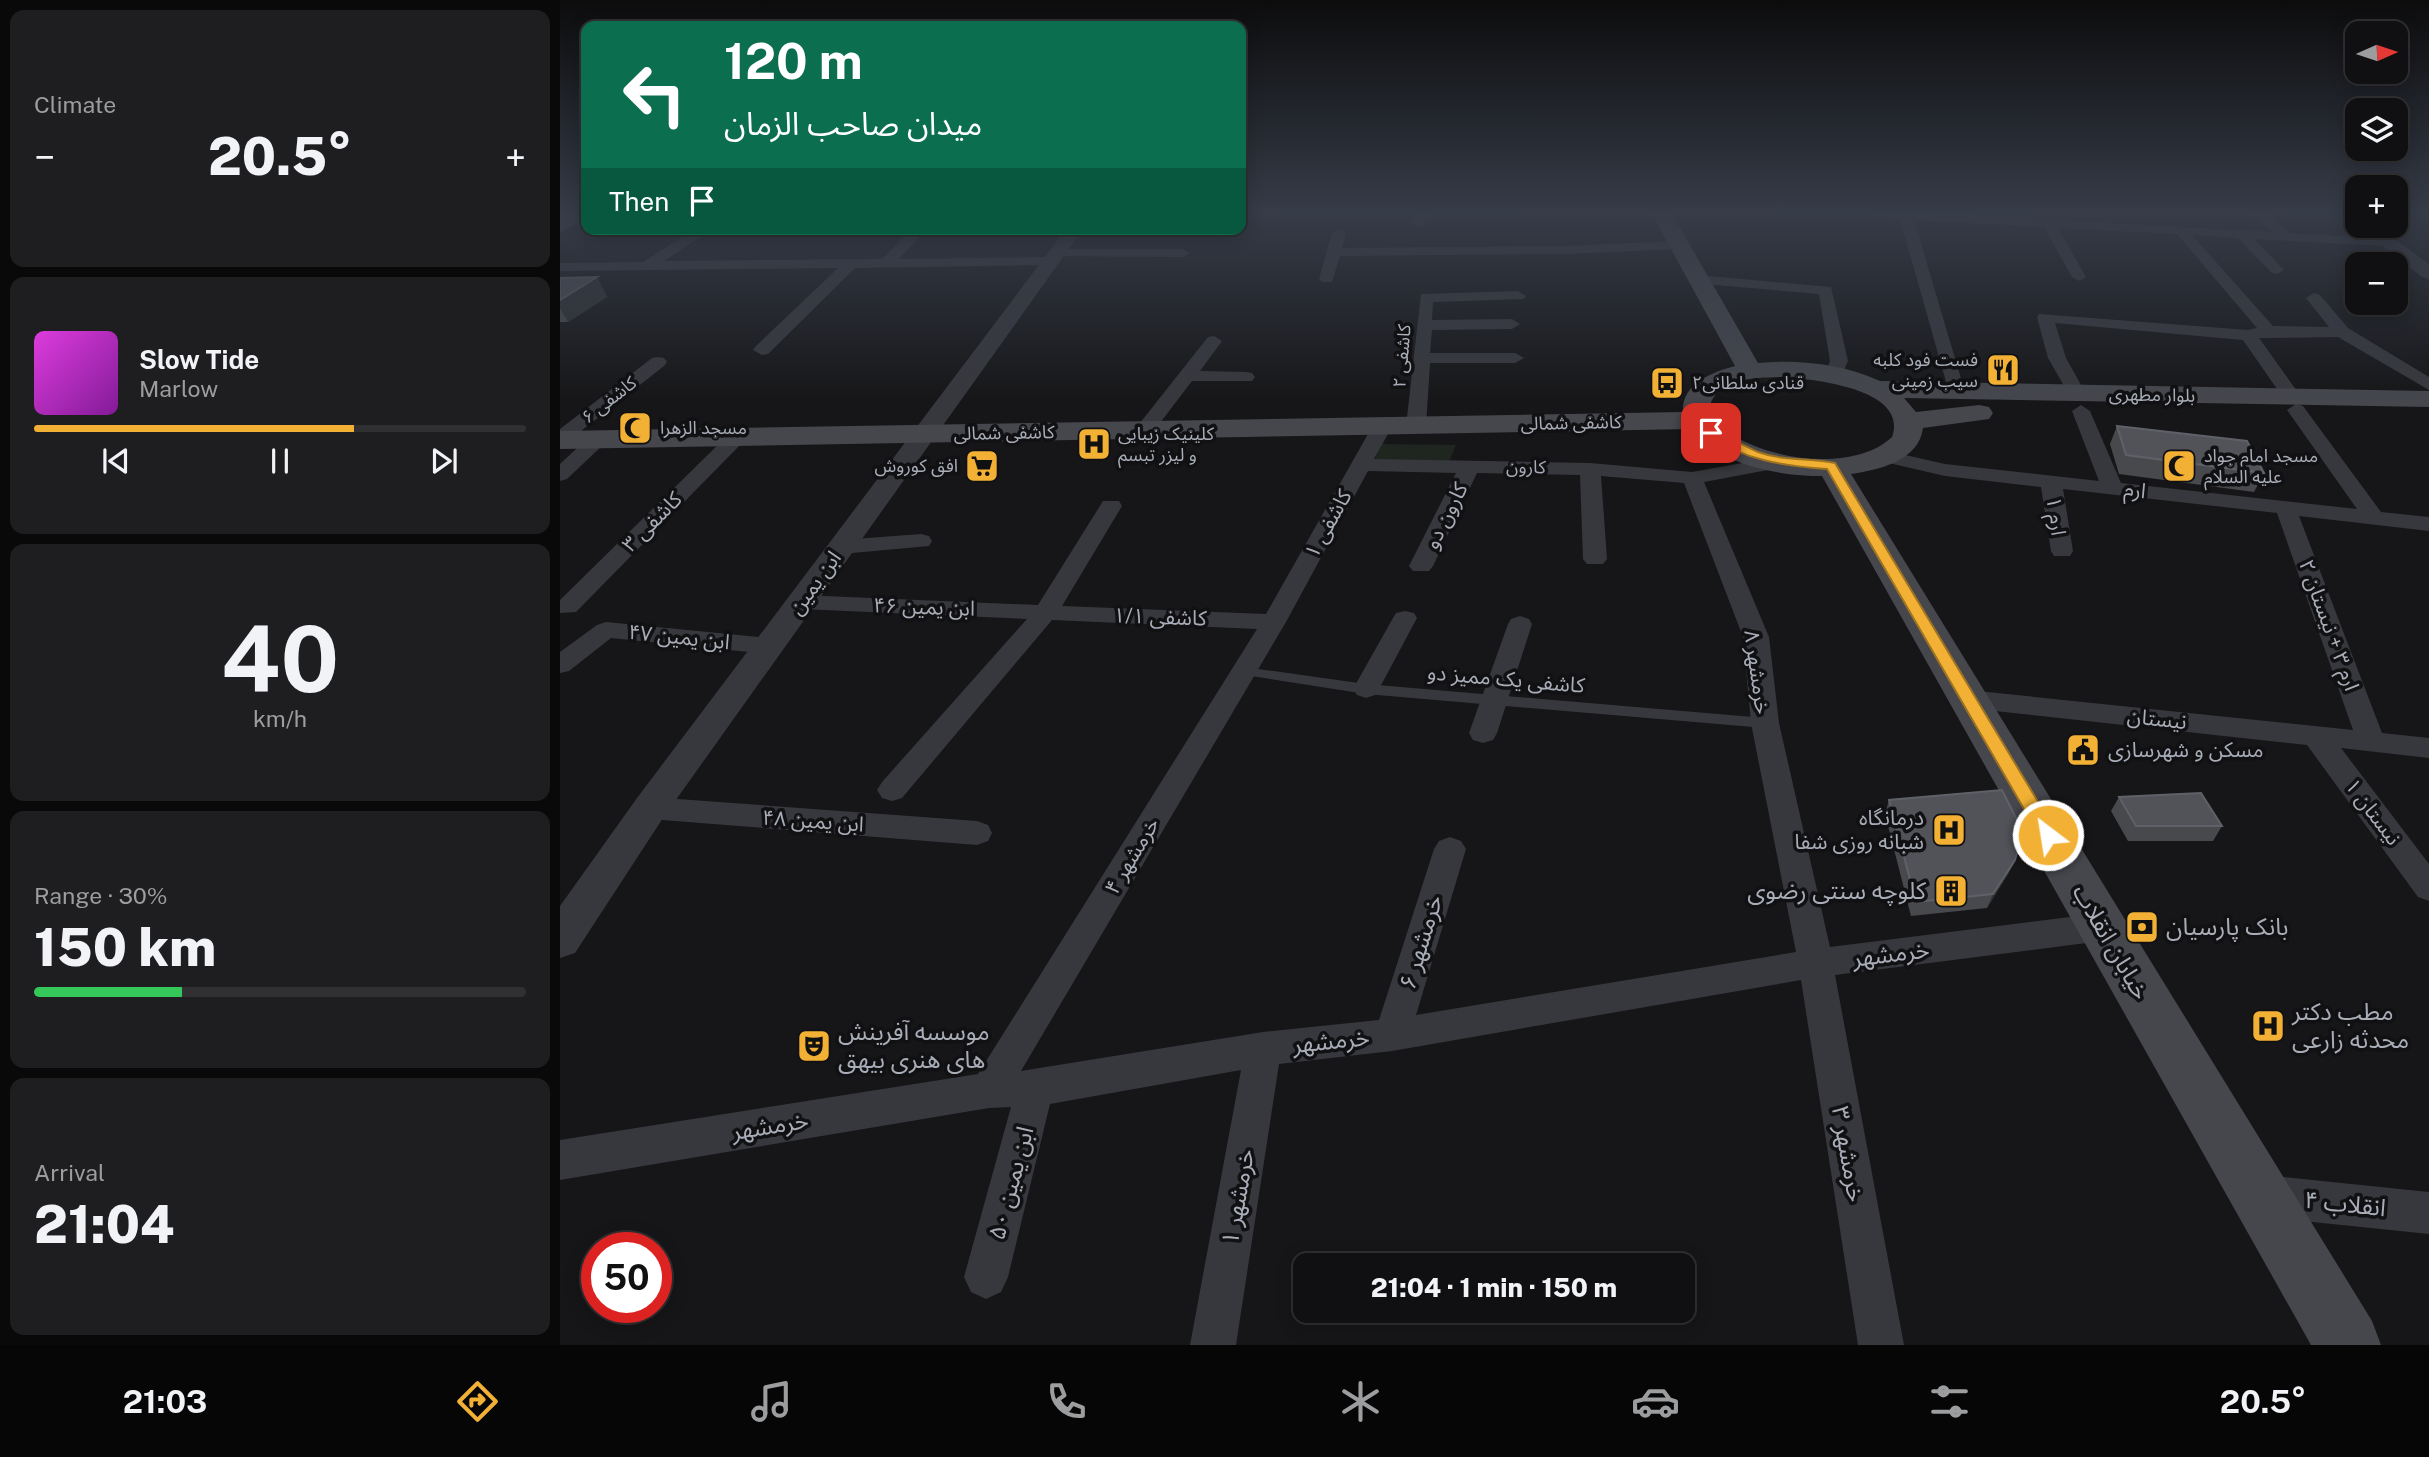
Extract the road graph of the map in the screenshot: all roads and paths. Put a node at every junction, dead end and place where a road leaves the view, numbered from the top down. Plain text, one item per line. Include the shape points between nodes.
1 (838, 277) edge
2 (1040, 277) edge
3 (1695, 277) edge
4 (1923, 277) edge
5 (2221, 277) edge
6 (1697, 280) junction
7 (1518, 296) dead end
8 (2314, 298) dead end
9 (1512, 324) dead end
10 (1424, 325) junction
11 (2268, 331) junction
12 (2342, 332) junction
13 (2248, 335) junction
14 (1214, 341) dead end
15 (762, 350) dead end
16 (1422, 358) junction
17 (1515, 358) dead end
18 (658, 362) dead end
19 (1750, 371) junction
20 (1834, 375) junction
21 (1186, 376) junction
22 (1245, 377) dead end
23 (2429, 385) edge
24 (1875, 389) junction
25 (1956, 393) junction
26 (2429, 398) edge
27 (2079, 403) junction
28 (2295, 404) junction
29 (2429, 410) edge
30 (1700, 420) junction
31 (1908, 421) junction
32 (1382, 426) junction
33 (1416, 426) junction
34 (1143, 432) junction
35 (925, 434) junction
36 (737, 436) junction
37 (560, 439) edge
38 (597, 440) junction
39 (1883, 456) junction
40 (1782, 462) junction
41 (1360, 465) junction
42 (1471, 466) junction
43 (1831, 466) junction
44 (1590, 469) junction
45 (560, 475) edge
46 (1692, 478) junction
47 (2051, 481) junction
48 (2112, 488) junction
49 (1111, 506) dead end
50 (2286, 509) junction
51 (2373, 516) junction
52 (2429, 524) edge
53 (921, 541) dead end
54 (841, 547) junction
55 (2062, 551) dead end
56 (1595, 559) dead end
57 (1421, 566) dead end
58 (801, 602) junction
59 (567, 607) dead end
60 (1046, 612) junction
61 (1405, 618) dead end
62 (1274, 621) junction
63 (1520, 624) dead end
64 (768, 646) junction
65 (560, 664) edge
66 (1244, 671) junction
67 (1366, 688) junction
68 (1968, 699) junction
69 (1497, 700) junction
70 (1765, 723) junction
71 (1483, 733) dead end
72 (2316, 736) junction
73 (2371, 742) junction
74 (2429, 748) edge
75 (892, 790) dead end
76 (650, 808) junction
77 (977, 833) dead end
78 (1450, 849) dead end
79 (2429, 888) edge
80 (2102, 927) junction
81 (560, 940) edge
82 (1816, 963) junction
83 (1392, 1035) junction
84 (1263, 1049) junction
85 (1035, 1089) junction
86 (989, 1090) junction
87 (560, 1160) edge
88 (2260, 1195) junction
89 (2429, 1213) edge
90 (986, 1277) dead end
91 (1213, 1345) edge
92 (1881, 1345) edge
93 (2348, 1345) edge

1 - 15 street
2 - 35 street, ابن یمین
3 - 6 main road
4 - 25 street
5 - 11 street
6 - 19 main road
6 - 20 street via 1826,290 1839,361
7 - 10 street, کاشفی ۲ via 1426,297
8 - 12 street
9 - 10 street
10 - 16 street, کاشفی ۲
11 - 12 street
11 - 13 street
12 - 23 street
13 - 27 street via 2091,315 2045,317 2057,358
13 - 28 street
14 - 21 street
16 - 17 street
16 - 33 street, کاشفی ۲
18 - 37 street, کاشفی ۶
19 - 20 main road
19 - 30 main road via 1711,384 1696,407
20 - 24 main road
21 - 22 street
21 - 34 street
24 - 25 main road, بلوار مطهری
24 - 31 main road via 1897,404
25 - 27 main road, بلوار مطهری
26 - 28 main road, بلوار مطهری
27 - 28 main road, بلوار مطهری
27 - 31 main road, بلوار مطهری
27 - 48 street
28 - 29 main road, بلوار مطهری
28 - 51 street
30 - 33 main road, کاشفی شمالی
30 - 40 main road via 1729,445
31 - 39 main road via 1908,434 1900,446
32 - 33 main road, کاشفی شمالی
32 - 34 main road, کاشفی شمالی
32 - 41 street, کاشفی ۱
34 - 35 main road, کاشفی شمالی
35 - 36 main road, کاشفی شمالی
35 - 54 street, ابن یمین
36 - 38 main road, کاشفی شمالی
36 - 59 street, کاشفی ۳
37 - 38 main road, کاشفی شمالی
38 - 45 street
39 - 43 main road
39 - 47 street, ارم via 1945,470
40 - 43 main road
40 - 46 street
41 - 42 street, کارون
41 - 62 street, کاشفی ۱
42 - 44 street, کارون
42 - 57 street, کارون دو
43 - 68 main road, خیابان انقلاب
44 - 46 street, کارون
44 - 56 street
46 - 70 street, خرمشهر ۸ via 1756,637
47 - 48 street, ارم
47 - 55 street, ارم ۱
48 - 50 street, ارم
49 - 60 street
50 - 51 street, ارم
50 - 73 street, ارم ۳ + نیستان ۲
51 - 52 street, ارم
53 - 54 street
54 - 58 street, ابن یمین
58 - 60 street, ابن یمین ۴۶
58 - 64 street, ابن یمین
60 - 62 street, کاشفی ۱/۱
60 - 75 street
61 - 67 street
62 - 66 street, خرمشهر ۴
63 - 69 street
64 - 65 street, ابن یمین ۴۷ via 606,630
64 - 76 street, ابن یمین
66 - 67 lane, کاشفی یک ممیز دو
66 - 86 street, خرمشهر ۴
67 - 69 lane, کاشفی یک ممیز دو
68 - 72 street, نیستان
68 - 80 main road, خیابان انقلاب
69 - 70 lane, کاشفی یک ممیز دو
69 - 71 street
70 - 82 street, خرمشهر ۸
72 - 73 street, نیستان
72 - 79 street, نیستان ۱
73 - 74 street, نیستان
76 - 77 street, ابن یمین ۴۸
76 - 81 street, ابن یمین
78 - 83 street, خرمشهر ۶
80 - 82 street, خرمشهر
80 - 88 main road, خیابان انقلاب
82 - 83 street, خرمشهر
82 - 92 street, خرمشهر ۳
83 - 84 street, خرمشهر
84 - 85 street, خرمشهر
84 - 91 street, خرمشهر ۱
85 - 86 street, خرمشهر
85 - 90 street, ابن یمین ۵۰
86 - 87 street, خرمشهر
88 - 89 street, انقلاب ۴
88 - 93 main road, خیابان انقلاب

